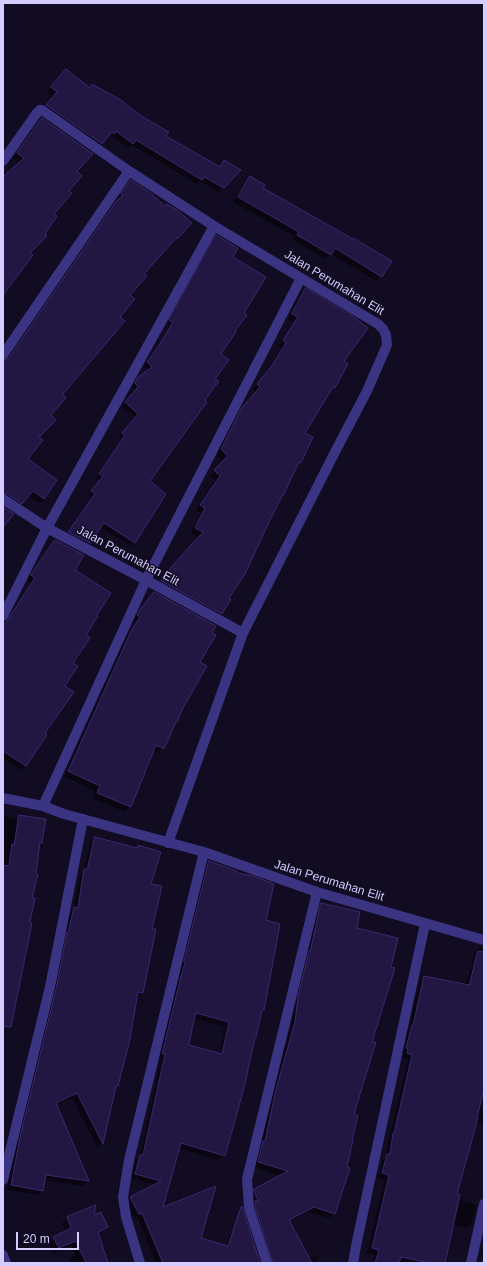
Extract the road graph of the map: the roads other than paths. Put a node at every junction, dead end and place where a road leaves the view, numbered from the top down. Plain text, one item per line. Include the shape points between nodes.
1 (3, 161) edge
2 (129, 171) junction
3 (214, 226) junction
4 (301, 278) junction
5 (3, 355) edge
6 (3, 499) edge
7 (47, 528) junction
8 (146, 580) junction
9 (3, 616) edge
10 (243, 633) junction
11 (3, 798) edge
12 (43, 806) junction
13 (83, 819) junction
14 (168, 843) junction
15 (204, 852) junction
16 (316, 892) junction
17 (425, 924) junction
18 (484, 940) edge
19 (3, 1180) edge
20 (484, 1204) edge
21 (3, 1255) edge
22 (6, 1263) edge
23 (140, 1263) edge
24 (267, 1263) edge
25 (353, 1263) edge
26 (471, 1263) edge

1 - 2 street, Jalan Perumahan Elit via 42,110
2 - 3 street, Jalan Perumahan Elit
2 - 5 street
3 - 4 street, Jalan Perumahan Elit
3 - 7 street
4 - 8 street
4 - 10 street, Jalan Perumahan Elit via 378,324 386,335 387,345 367,391
6 - 7 street, Jalan Perumahan Elit
7 - 8 street, Jalan Perumahan Elit
7 - 9 street
8 - 10 street, Jalan Perumahan Elit
8 - 12 street
10 - 14 street, Jalan Perumahan Elit
11 - 12 street, Jalan Perumahan Elit
12 - 13 street, Jalan Perumahan Elit
13 - 14 street, Jalan Perumahan Elit
13 - 19 street via 50,987
14 - 15 street, Jalan Perumahan Elit
15 - 16 street, Jalan Perumahan Elit
15 - 23 street via 129,1160 123,1197 126,1217
16 - 17 street, Jalan Perumahan Elit
16 - 24 street via 247,1179 249,1208
17 - 18 street, Jalan Perumahan Elit
17 - 25 street
20 - 26 street
21 - 22 street

